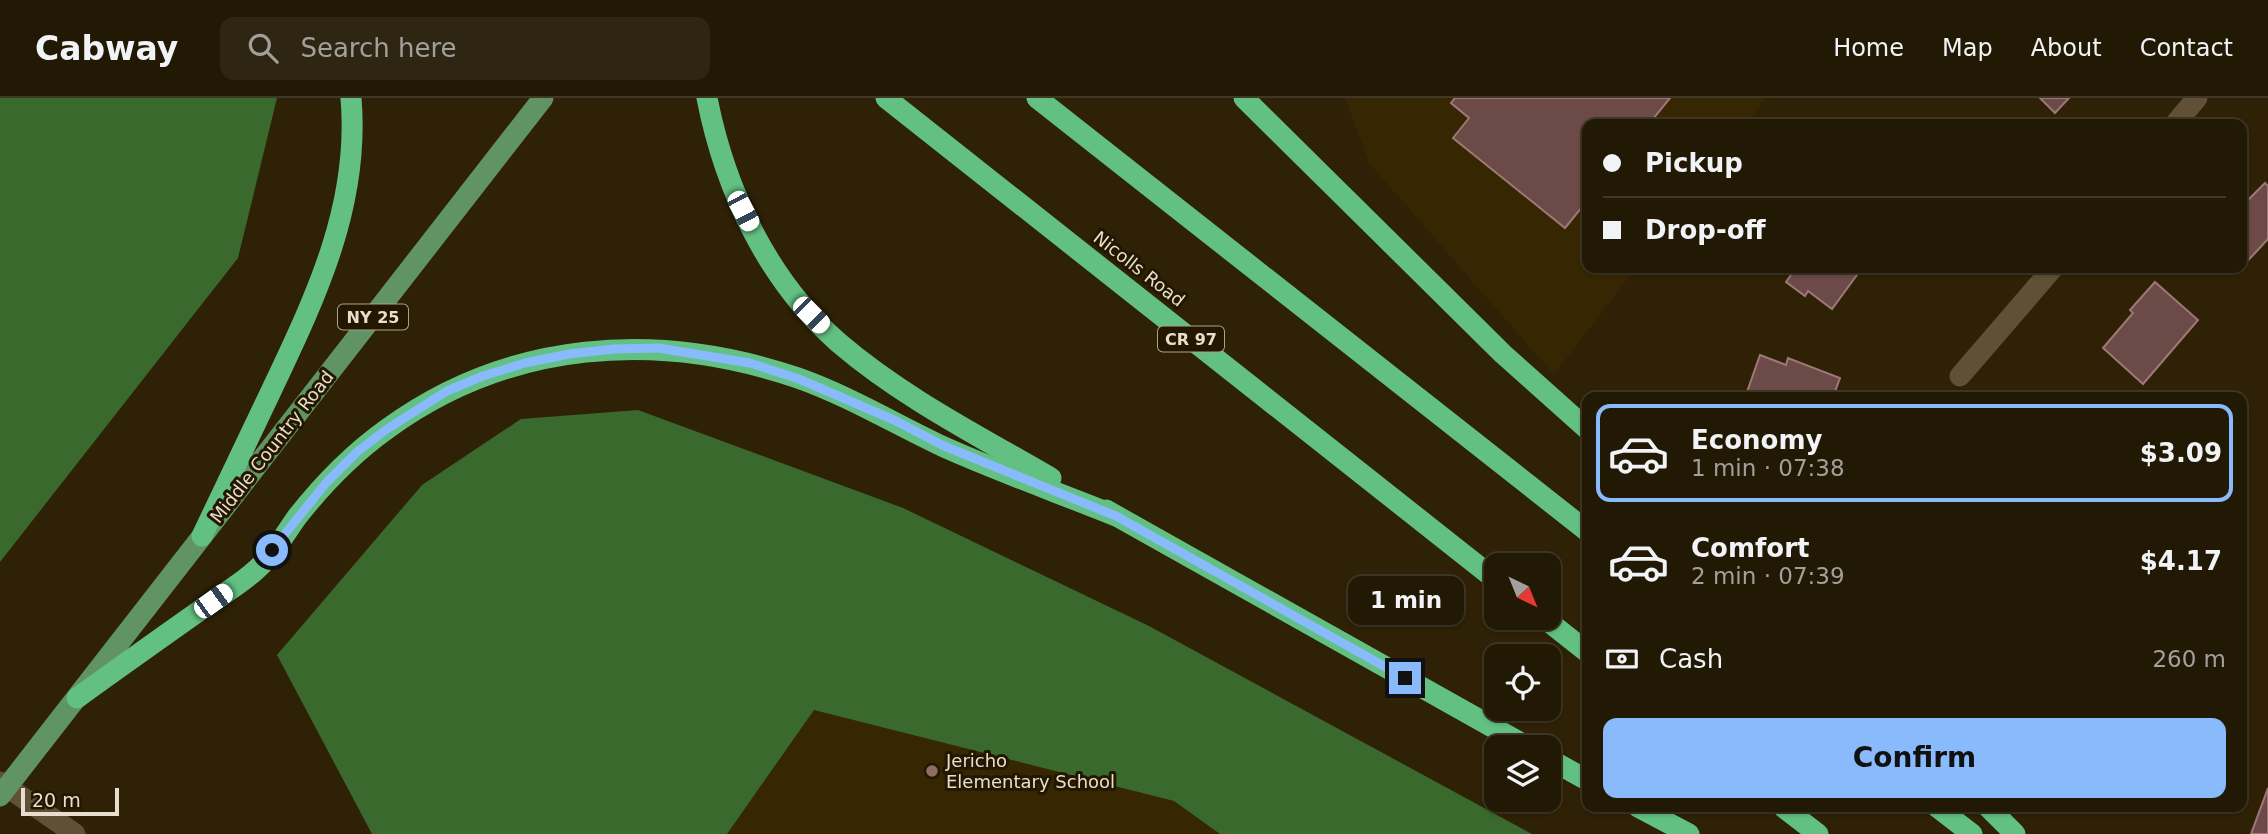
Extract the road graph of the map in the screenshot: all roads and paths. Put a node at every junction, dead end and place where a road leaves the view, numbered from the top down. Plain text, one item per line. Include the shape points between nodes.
1 (351, 98) edge
2 (543, 98) edge
3 (707, 98) edge
4 (886, 98) edge
5 (1037, 98) edge
6 (1244, 98) edge
7 (1264, 98) edge
8 (2197, 98) edge
9 (2179, 119) edge
10 (1312, 165) junction
11 (2049, 273) edge
12 (1960, 376) dead end
13 (1582, 425) edge
14 (1116, 516) junction
15 (1582, 527) edge
16 (202, 536) junction
17 (1484, 571) edge
18 (1559, 630) edge
19 (1582, 648) edge
20 (77, 698) junction
21 (1507, 735) edge
22 (1561, 765) edge
23 (1582, 776) edge
24 (2, 788) edge
25 (1647, 812) edge
26 (1789, 812) edge
27 (1943, 812) edge
28 (1992, 812) edge
29 (75, 834) edge
30 (1689, 834) edge
31 (1818, 834) edge
32 (1972, 834) edge
33 (2015, 834) edge

1 - 16 highway via 352,142 343,210 320,284
2 - 16 main road, Middle Country Road / NY 25
3 - 14 highway via 716,139 743,211 779,273 811,315 848,349 909,393
4 - 17 highway, Nicolls Road / CR 97
5 - 15 highway
6 - 10 highway
7 - 10 highway
8 - 9 street
10 - 13 highway via 1503,354
11 - 12 street
14 - 20 highway via 944,446 845,397 750,363 658,348 569,354 483,376 447,391 387,429 326,483 258,568
14 - 21 highway
16 - 20 main road, Middle Country Road / NY 25
18 - 19 highway
20 - 24 main road, Middle Country Road / NY 25
22 - 23 highway
24 - 29 street
25 - 30 highway
26 - 31 highway
27 - 32 highway
28 - 33 highway

